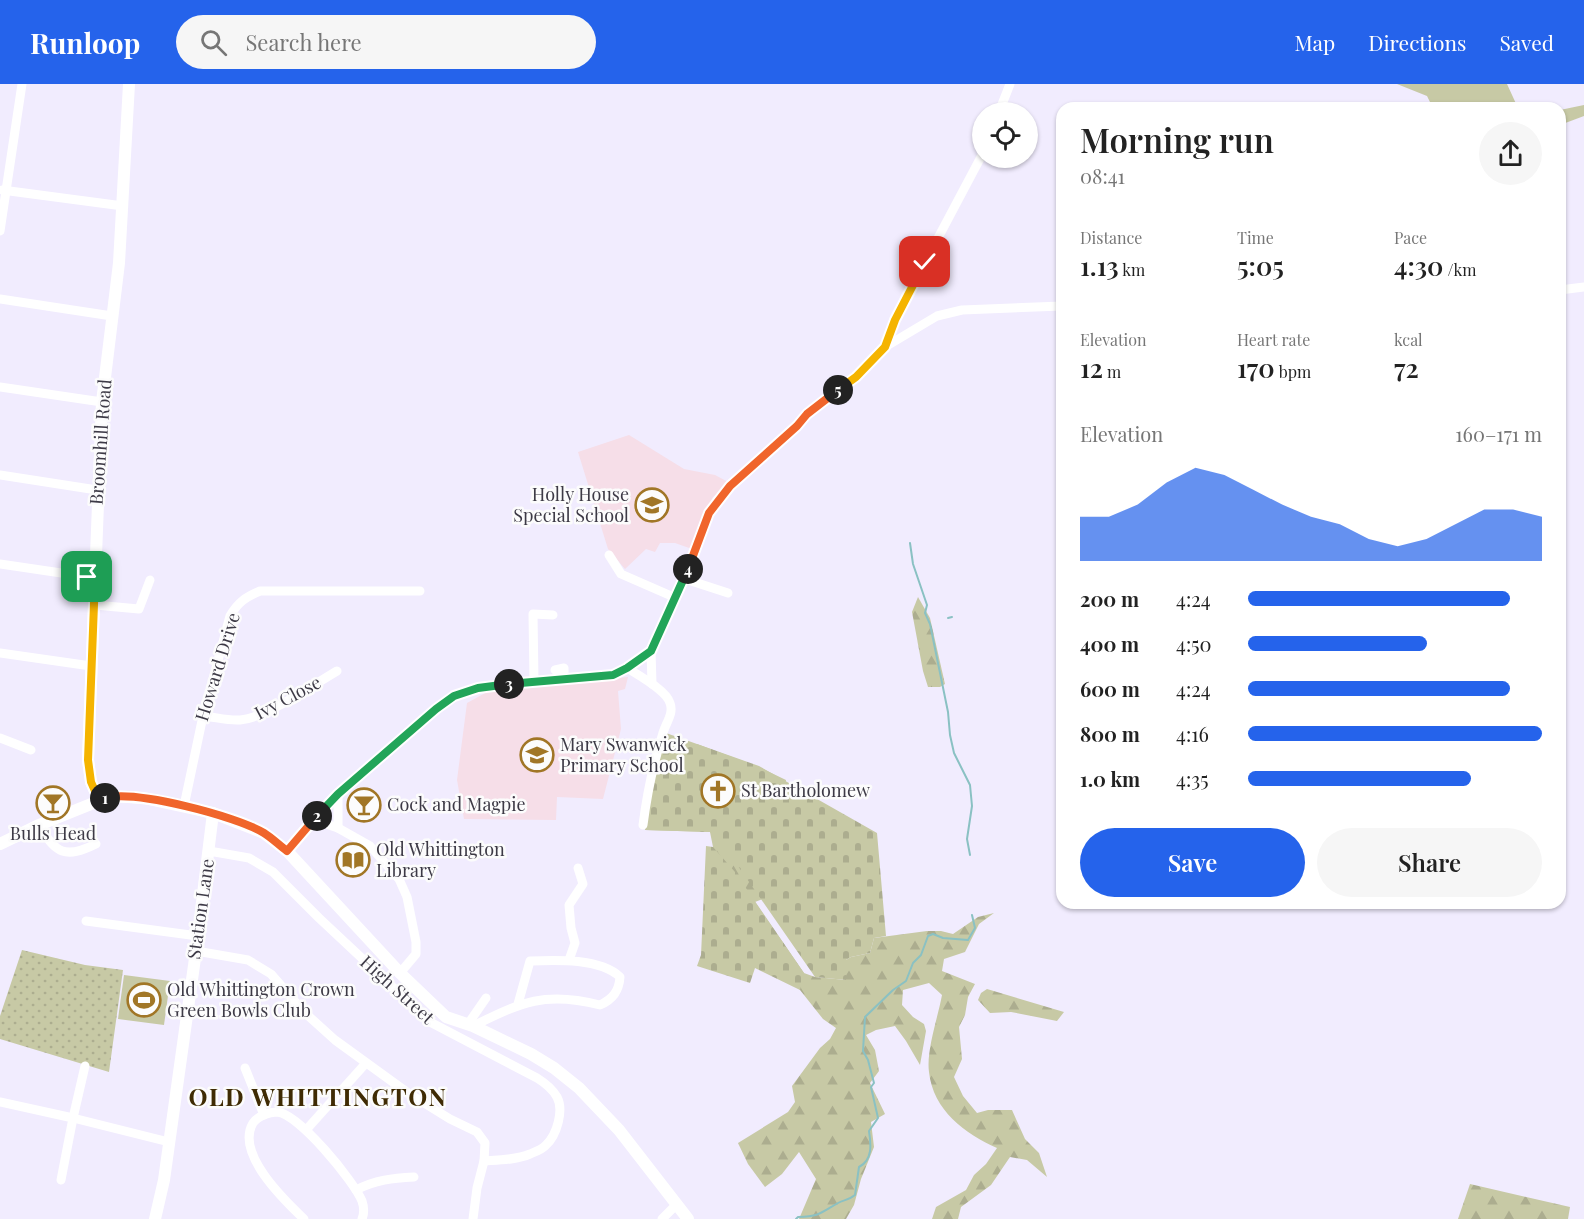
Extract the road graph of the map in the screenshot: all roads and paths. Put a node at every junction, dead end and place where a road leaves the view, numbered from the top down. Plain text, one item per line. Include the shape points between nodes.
1 (22, 84) edge
2 (129, 84) edge
3 (1010, 84) edge
4 (1003, 102) edge
5 (975, 168) edge
6 (3, 190) edge
7 (123, 206) junction
8 (0, 231) edge
9 (1584, 287) edge
10 (1566, 289) edge
11 (0, 299) edge
12 (1056, 306) edge
13 (112, 316) junction
14 (885, 347) junction
15 (0, 387) edge
16 (102, 402) junction
17 (0, 475) edge
18 (97, 490) junction
19 (609, 555) dead end
20 (0, 564) edge
21 (95, 578) junction
22 (685, 579) junction
23 (150, 580) dead end
24 (420, 591) dead end
25 (728, 593) dead end
26 (676, 598) junction
27 (94, 605) junction
28 (553, 615) dead end
29 (651, 651) junction
30 (0, 653) edge
31 (91, 666) junction
32 (627, 668) junction
33 (555, 670) dead end
34 (337, 671) dead end
35 (564, 678) junction
36 (534, 681) junction
37 (652, 684) junction
38 (203, 716) junction
39 (0, 738) edge
40 (31, 750) dead end
41 (338, 794) junction
42 (99, 800) junction
43 (184, 806) junction
44 (213, 813) junction
45 (317, 815) junction
46 (39, 825) junction
47 (643, 825) dead end
48 (338, 828) junction
49 (0, 844) edge
50 (96, 844) dead end
51 (209, 851) junction
52 (287, 851) junction
53 (578, 868) dead end
54 (86, 921) dead end
55 (198, 936) junction
56 (196, 951) junction
57 (569, 960) junction
58 (400, 973) junction
59 (486, 998) dead end
60 (518, 1004) junction
61 (470, 1025) junction
62 (366, 1063) junction
63 (85, 1066) dead end
64 (245, 1068) dead end
65 (0, 1102) edge
66 (264, 1115) junction
67 (73, 1118) junction
68 (306, 1130) junction
69 (169, 1142) junction
70 (484, 1161) junction
71 (414, 1177) dead end
72 (62, 1180) dead end
73 (356, 1190) junction
74 (676, 1205) junction
75 (155, 1219) edge
76 (304, 1219) edge
77 (362, 1219) edge
78 (473, 1219) edge
79 (662, 1219) edge
80 (688, 1219) edge

1 - 6 street
2 - 7 street, Broomhill Road
3 - 4 street
5 - 14 street via 895,320
6 - 7 street
6 - 8 street
7 - 13 street, Broomhill Road
9 - 10 street
11 - 13 street
12 - 14 street via 937,316
13 - 16 street, Broomhill Road
14 - 22 street via 723,494 709,513
15 - 16 street
16 - 18 street, Broomhill Road
17 - 18 street
18 - 21 street, Broomhill Road
19 - 26 street via 621,574
20 - 21 street
21 - 27 street, Broomhill Road
22 - 25 street
22 - 26 street
23 - 27 street via 139,609
24 - 38 street, Howard Drive via 260,591 246,597 230,616
26 - 29 street
27 - 31 street, Broomhill Road
28 - 36 street via 533,614
29 - 32 street
29 - 37 street
30 - 31 street
31 - 42 street, Broomhill Road via 88,760
32 - 35 street via 613,675
32 - 37 street
33 - 35 street via 564,668
34 - 38 street, Ivy Close via 251,719
35 - 36 street
36 - 41 street via 478,688 454,696
37 - 47 street via 670,700 672,711 663,730
38 - 43 street, Howard Drive
39 - 40 street
41 - 45 street
41 - 48 street
42 - 43 street, High Street via 129,797
42 - 46 street, High Street
43 - 44 street, High Street
44 - 51 street, Station Lane
44 - 52 street, High Street via 264,833
45 - 48 street, High Street
45 - 52 street
46 - 49 street, High Street
46 - 50 street via 59,851 80,852
48 - 58 street, High Street via 379,854 399,879 407,897 416,954
51 - 55 street, Station Lane
51 - 70 street, High Street via 249,858 273,872 430,1022 550,1087 560,1112 547,1145 528,1155
52 - 58 street, High Street
53 - 57 street via 583,884 569,905 575,943
54 - 55 street
55 - 56 street, Station Lane
56 - 62 street via 248,960 271,974 304,1012
56 - 69 street, Station Lane
57 - 60 street via 530,961
57 - 60 street via 613,970 620,977 620,987 600,1005 558,998
58 - 61 street, High Street via 446,1017
59 - 61 street
60 - 61 street
61 - 74 street, High Street via 539,1059 579,1089 619,1130
62 - 68 street
62 - 70 street via 450,1119 477,1132 485,1143
63 - 67 street
64 - 66 street
65 - 67 street
66 - 68 street via 279,1112
66 - 76 street via 254,1121 249,1132 254,1158
67 - 69 street
67 - 72 street
68 - 73 street
69 - 75 street, Station Lane
70 - 78 street
71 - 73 street via 390,1178
73 - 77 street via 362,1202
74 - 79 street
74 - 80 street, High Street

